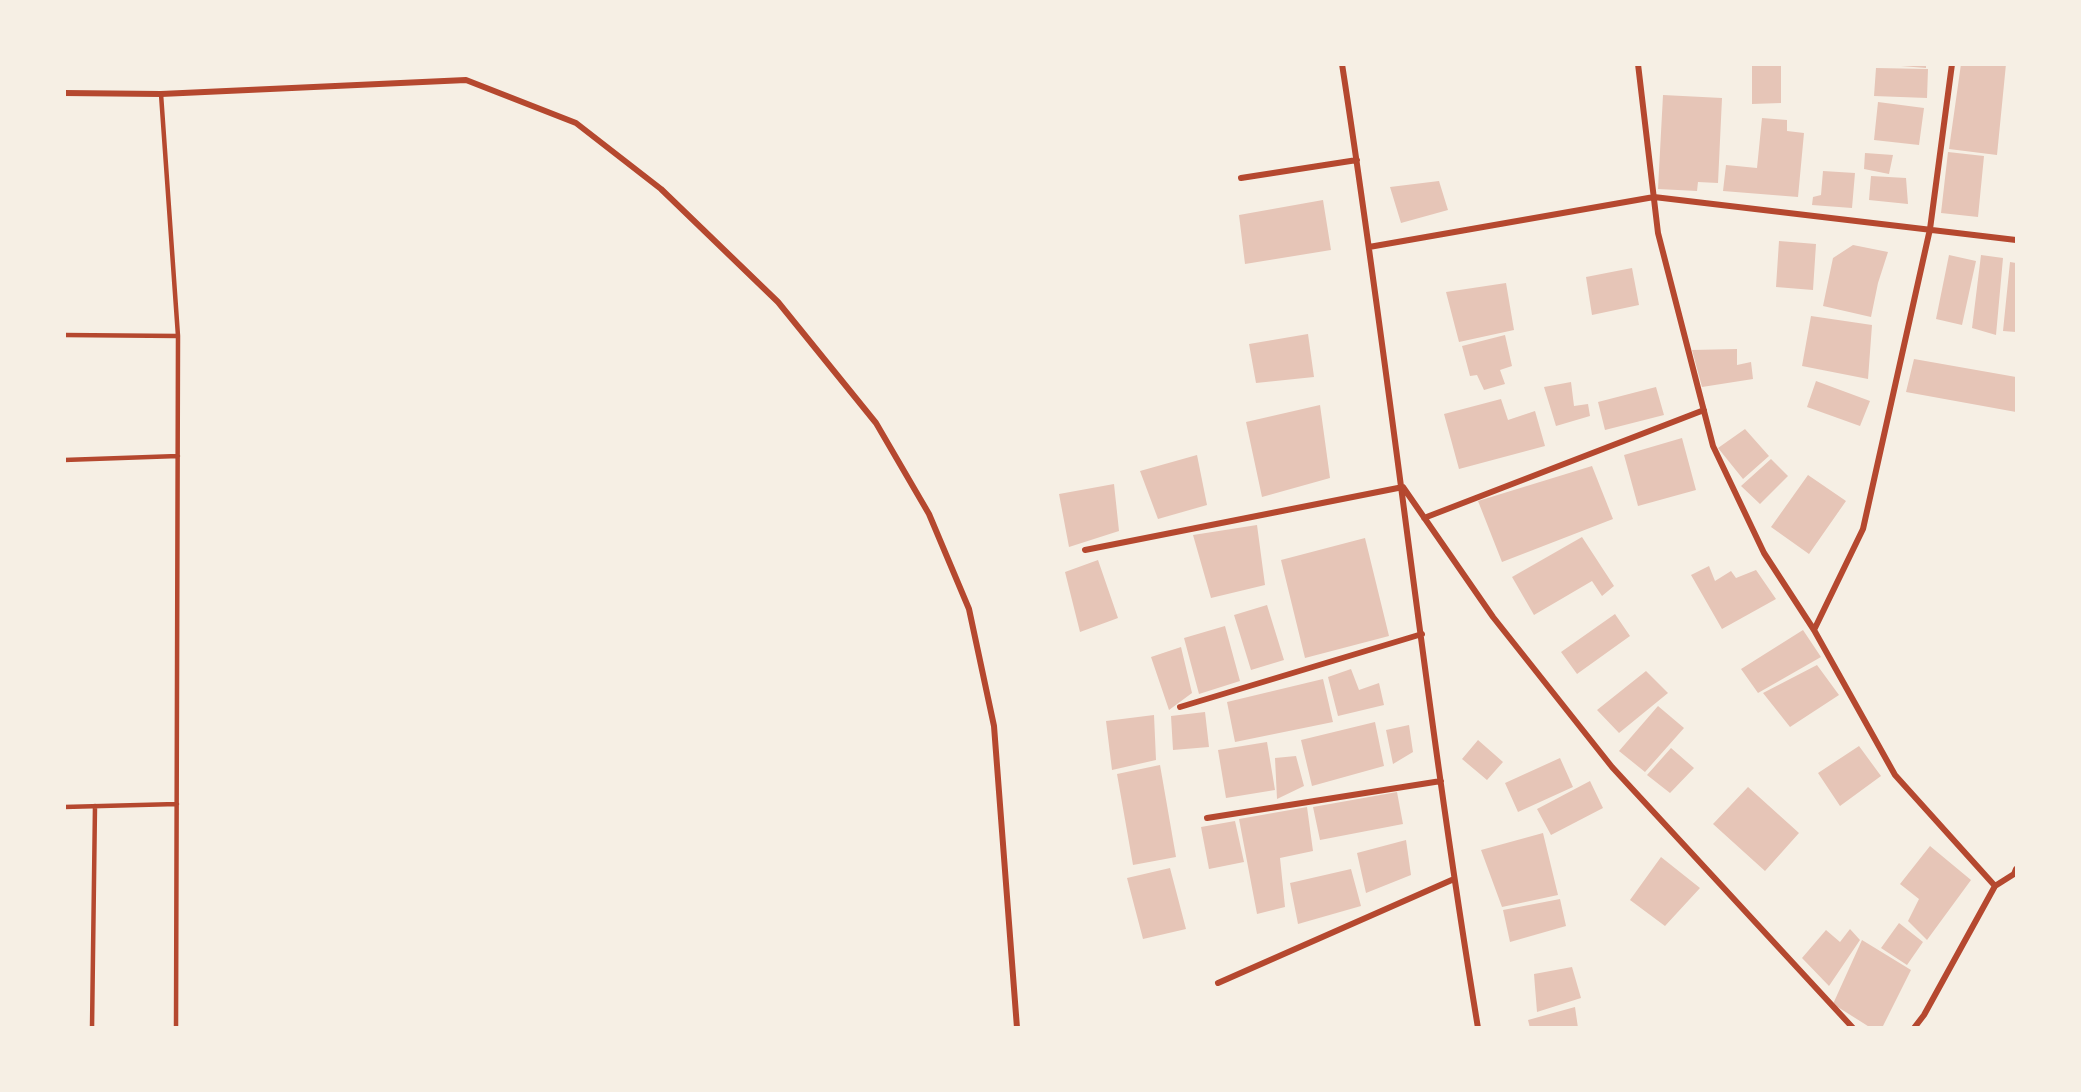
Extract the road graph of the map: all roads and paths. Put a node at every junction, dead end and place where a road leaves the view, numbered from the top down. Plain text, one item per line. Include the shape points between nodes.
1 (1342, 64) edge
2 (1638, 64) edge
3 (1952, 64) edge
4 (64, 93) edge
5 (161, 94) junction
6 (1357, 160) junction
7 (1241, 178) dead end
8 (1654, 197) junction
9 (1930, 230) junction
10 (2016, 240) edge
11 (1369, 246) junction
12 (64, 335) edge
13 (178, 336) junction
14 (1704, 410) junction
15 (178, 456) junction
16 (64, 460) edge
17 (1402, 487) junction
18 (1424, 518) junction
19 (1085, 550) dead end
20 (1814, 630) junction
21 (1422, 634) junction
22 (1180, 707) dead end
23 (1441, 781) junction
24 (177, 804) junction
25 (95, 806) junction
26 (64, 807) edge
27 (1207, 818) dead end
28 (2016, 873) edge
29 (1454, 879) junction
30 (1995, 886) junction
31 (1218, 983) dead end
32 (92, 1028) edge
33 (176, 1028) edge
34 (1017, 1028) edge
35 (1479, 1028) edge
36 (1853, 1028) edge
37 (1914, 1028) edge

1 - 6 street
2 - 8 street
3 - 9 street
4 - 5 street
5 - 13 lane
5 - 34 street via 466,80 576,123 661,189 778,302 876,423 929,514 969,609 994,726
6 - 7 street
6 - 11 street
8 - 9 street
8 - 11 street
8 - 14 street via 1658,233
9 - 10 street
9 - 20 street via 1863,528
11 - 17 street
12 - 13 lane
13 - 15 lane
14 - 18 street
14 - 20 street via 1713,446 1764,553
15 - 16 lane
15 - 24 lane
17 - 18 street
17 - 19 street
17 - 21 street
18 - 36 street via 1493,616 1612,767
20 - 30 street via 1895,775
21 - 22 street
21 - 23 street
23 - 27 street
23 - 29 street
24 - 25 lane
24 - 33 lane
25 - 26 lane
25 - 32 lane
28 - 30 street
29 - 31 street
29 - 35 street
30 - 37 street

